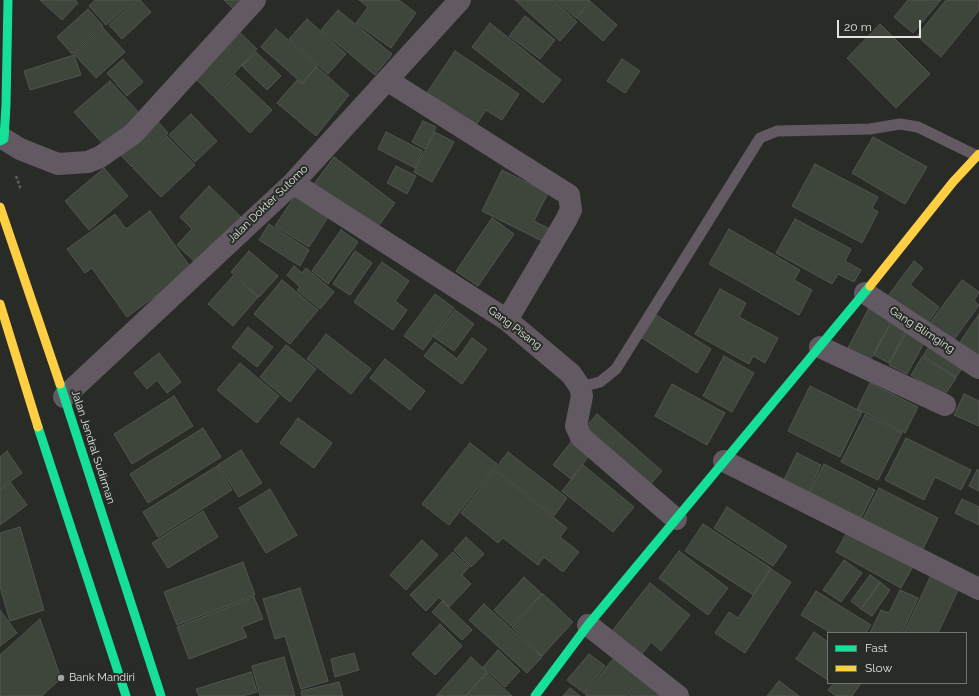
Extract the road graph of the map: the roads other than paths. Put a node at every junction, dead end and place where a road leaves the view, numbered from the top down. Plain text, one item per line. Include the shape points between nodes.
1 (8, 0) edge
2 (254, 0) edge
3 (460, 0) edge
4 (386, 80) junction
5 (2, 140) edge
6 (978, 155) edge
7 (293, 183) junction
8 (0, 207) edge
9 (865, 293) junction
10 (0, 304) edge
11 (507, 320) junction
12 (820, 347) junction
13 (979, 368) edge
14 (580, 387) junction
15 (64, 397) junction
16 (945, 405) dead end
17 (724, 461) junction
18 (676, 519) junction
19 (979, 589) edge
20 (588, 625) junction
21 (126, 696) edge
22 (161, 696) edge
23 (535, 696) edge
24 (678, 696) edge

1 - 5 main road via 8,64
2 - 5 street via 133,134 100,157 88,162 58,164
3 - 4 street, Jalan Dokter Sutomo
4 - 7 street, Jalan Dokter Sutomo
4 - 11 street via 569,195 571,210
6 - 9 main road via 953,182
6 - 14 lane via 918,127 900,124 870,129 777,132 760,138 616,369 600,382
7 - 11 street, Gang Pisang
7 - 15 street, Jalan Dokter Sutomo
8 - 15 main road, Jalan Jendral Sudirman
9 - 12 main road
9 - 13 street, Gang Blimging
10 - 21 main road via 50,468
11 - 14 street, Gang Pisang via 571,374
12 - 16 street
12 - 17 main road
14 - 18 street via 582,396 576,426 581,436
15 - 22 main road, Jalan Jendral Sudirman
17 - 18 main road
17 - 19 street
18 - 20 main road
20 - 23 main road
20 - 24 street

